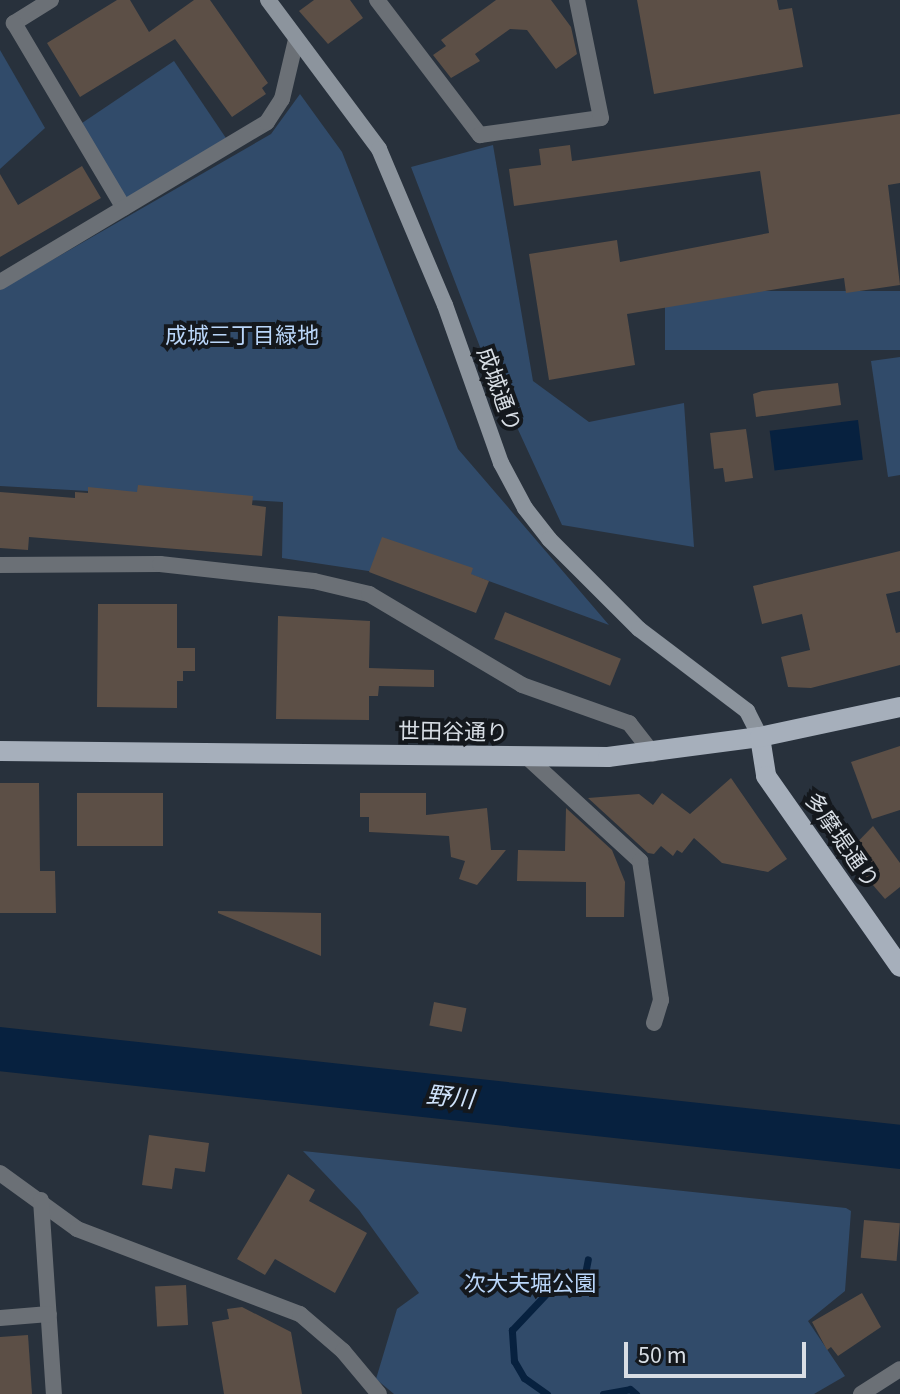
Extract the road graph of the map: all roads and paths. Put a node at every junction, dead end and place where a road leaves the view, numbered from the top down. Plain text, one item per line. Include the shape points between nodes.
1 (51, 0) edge
2 (268, 0) edge
3 (377, 0) edge
4 (577, 0) edge
5 (296, 40) junction
6 (124, 208) junction
7 (0, 282) edge
8 (0, 565) edge
9 (900, 707) edge
10 (760, 737) junction
11 (0, 751) edge
12 (653, 754) junction
13 (527, 757) junction
14 (900, 967) edge
15 (654, 1023) dead end
16 (0, 1173) edge
17 (41, 1200) junction
18 (49, 1314) junction
19 (0, 1318) edge
20 (900, 1369) edge
21 (54, 1394) edge
22 (379, 1394) edge
23 (861, 1394) edge

1 - 6 street via 14,23
2 - 5 street, 成城通り
3 - 4 street via 480,135 601,118
5 - 6 street via 282,99 267,122
5 - 10 street, 成城通り via 379,149 445,305 501,463 525,508 639,629 747,711
6 - 7 street
8 - 12 street via 160,564 314,581 369,594 522,685 629,723
9 - 10 main road, 世田谷通り
10 - 12 main road, 世田谷通り
10 - 14 main road, 多摩堤通り via 766,776
11 - 13 main road, 世田谷通り
12 - 13 main road, 世田谷通り
13 - 15 street via 640,861 661,1000
16 - 17 street
17 - 18 street
17 - 22 street via 77,1229 300,1314 343,1351
18 - 19 street
18 - 21 street
20 - 23 street

